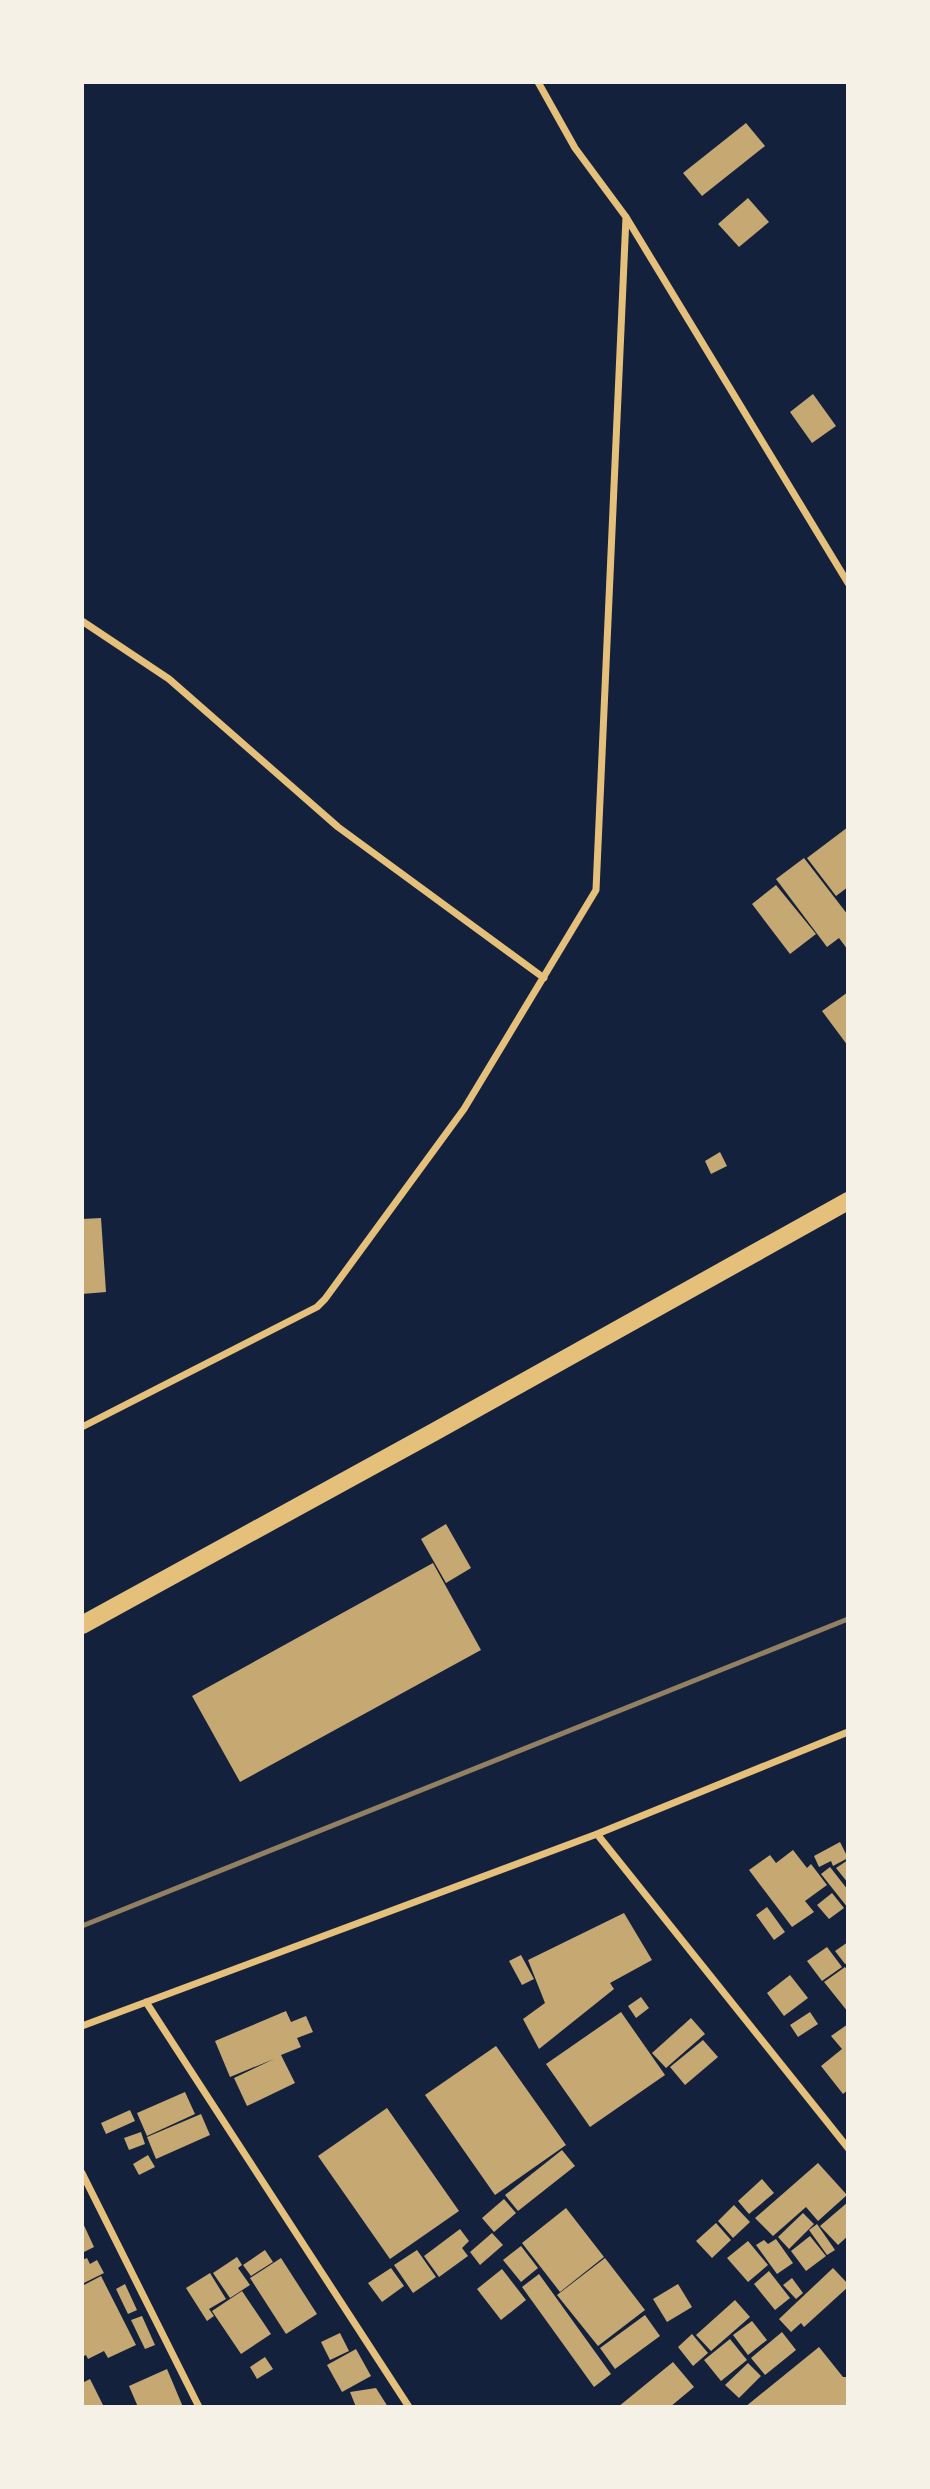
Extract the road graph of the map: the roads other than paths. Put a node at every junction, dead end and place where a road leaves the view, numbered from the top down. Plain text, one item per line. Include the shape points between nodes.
1 (538, 82) edge
2 (626, 217) junction
3 (848, 583) edge
4 (82, 621) edge
5 (544, 978) junction
6 (848, 1201) edge
7 (82, 1427) edge
8 (82, 1625) edge
9 (848, 1732) edge
10 (597, 1834) junction
11 (146, 2002) junction
12 (82, 2026) edge
13 (848, 2148) edge
14 (82, 2173) edge
15 (199, 2407) edge
16 (409, 2407) edge

1 - 2 street via 575,148
2 - 3 street
2 - 5 street via 596,890
4 - 5 street via 169,679 338,827
5 - 7 street via 464,1109 317,1307
6 - 8 main road
9 - 10 street
10 - 11 street
10 - 13 street
11 - 12 street
11 - 16 street
14 - 15 street

